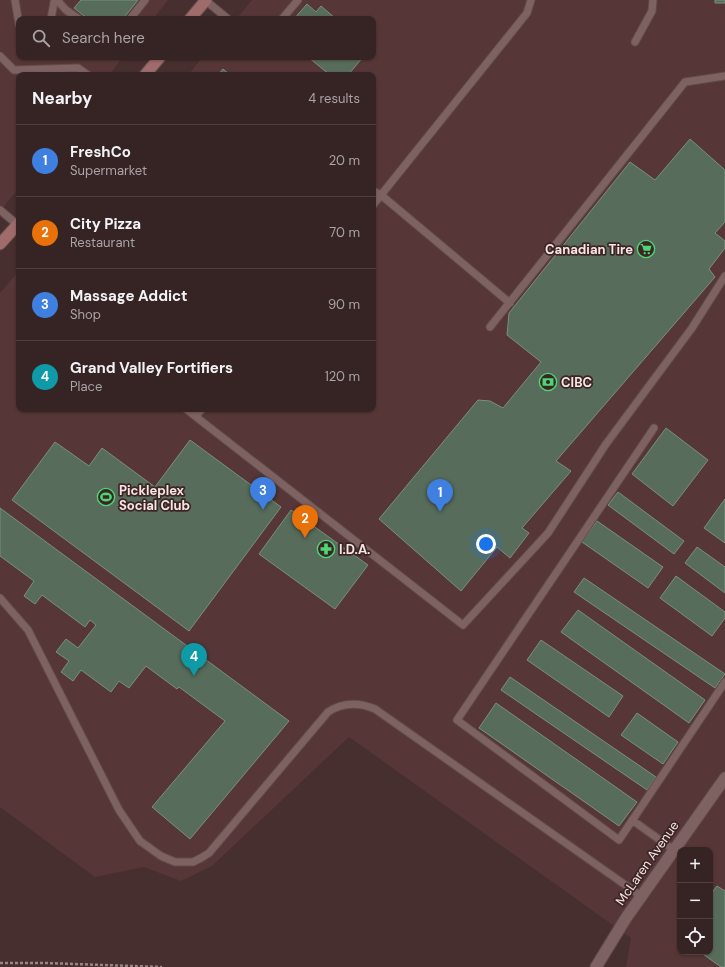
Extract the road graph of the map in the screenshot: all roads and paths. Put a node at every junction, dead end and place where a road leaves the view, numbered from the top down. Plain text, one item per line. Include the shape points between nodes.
1 (15, 0) edge
2 (57, 0) edge
3 (145, 0) edge
4 (206, 0) edge
5 (298, 0) edge
6 (531, 0) edge
7 (653, 0) edge
8 (18, 16) edge
9 (52, 16) edge
10 (75, 16) edge
11 (132, 16) edge
12 (193, 16) edge
13 (225, 16) edge
14 (285, 16) edge
15 (635, 42) dead end
16 (0, 56) edge
17 (156, 60) edge
18 (84, 72) edge
19 (147, 72) edge
20 (725, 76) edge
21 (376, 192) edge
22 (381, 195) junction
23 (376, 201) edge
24 (0, 210) edge
25 (16, 223) edge
26 (16, 227) edge
27 (0, 244) edge
28 (725, 276) edge
29 (510, 303) junction
30 (490, 326) dead end
31 (190, 412) edge
32 (199, 412) edge
33 (196, 416) junction
34 (654, 428) dead end
35 (0, 598) edge
36 (725, 682) edge
37 (725, 778) edge
38 (632, 820) junction
39 (674, 850) junction
40 (641, 896) junction
41 (0, 963) edge
42 (162, 967) edge
43 (596, 967) edge

1 - 8 lane
2 - 9 lane via 54,2
2 - 10 lane
3 - 11 lane
4 - 12 main road
4 - 13 lane
5 - 14 lane
6 - 22 lane via 527,13
7 - 15 lane via 652,11
16 - 18 lane via 14,70 78,68
17 - 19 main road
20 - 29 lane via 685,82
21 - 22 lane
22 - 23 lane
22 - 29 lane
24 - 25 lane
26 - 27 main road
28 - 33 lane via 692,328 606,444 548,533 464,625
29 - 30 lane
31 - 33 lane
32 - 33 lane
34 - 38 lane via 457,720 619,840
35 - 40 lane via 28,630 118,810 140,841 168,860 193,862 209,853 322,718 335,708 359,704 375,709
36 - 38 lane
37 - 39 street, McLaren Avenue
38 - 39 lane
39 - 40 street, McLaren Avenue
40 - 43 street, McLaren Avenue
41 - 42 path

